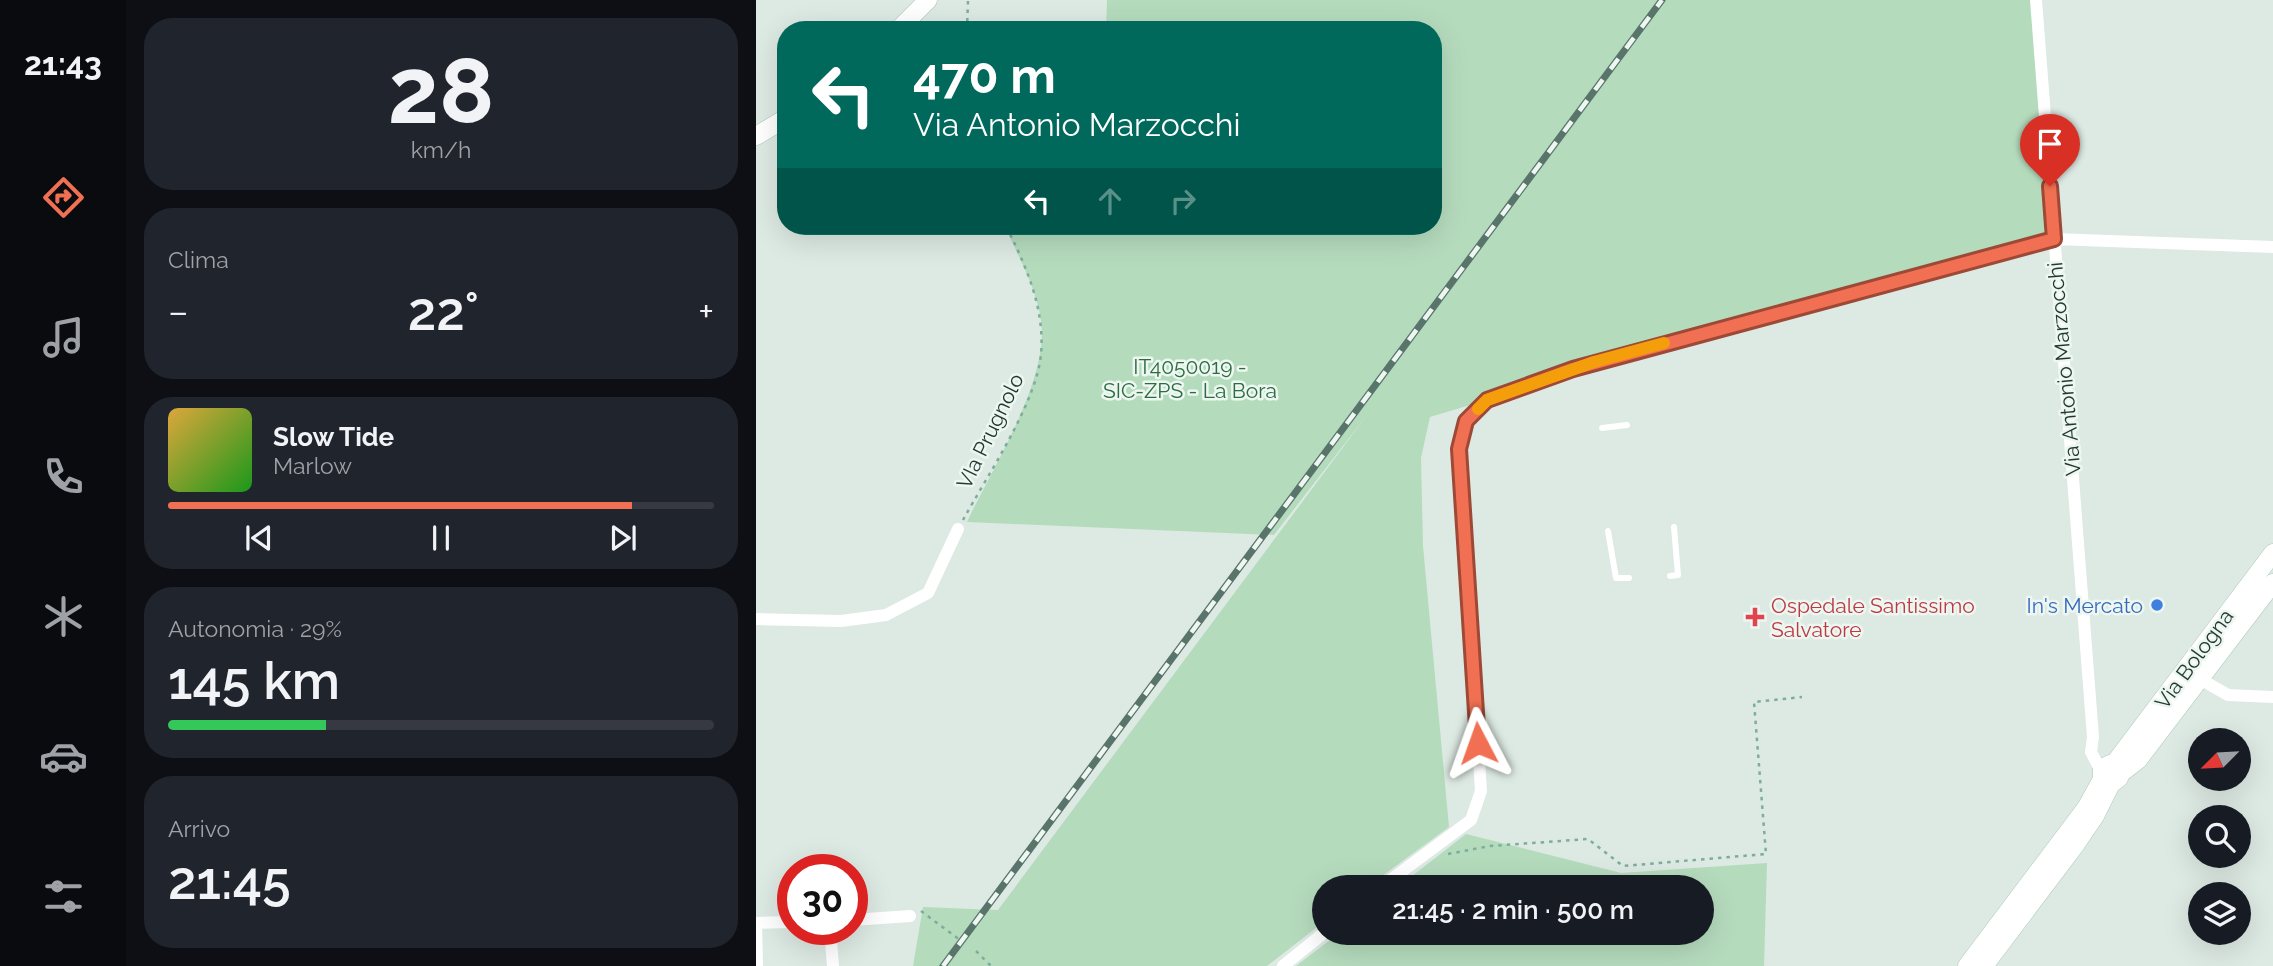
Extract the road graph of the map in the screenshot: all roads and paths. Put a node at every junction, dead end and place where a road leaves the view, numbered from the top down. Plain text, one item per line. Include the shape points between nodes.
1 (928, 0) edge
2 (968, 0) edge
3 (2036, 0) edge
4 (907, 21) edge
5 (967, 21) edge
6 (777, 123) edge
7 (756, 136) edge
8 (1010, 235) edge
9 (2054, 239) junction
10 (2273, 247) edge
11 (1627, 425) dead end
12 (1602, 428) dead end
13 (1674, 527) dead end
14 (958, 529) joint
15 (1608, 531) dead end
16 (2273, 553) edge
17 (1670, 576) dead end
18 (1629, 578) dead end
19 (2273, 583) edge
20 (756, 619) edge
21 (2200, 679) junction
22 (1802, 696) dead end
23 (2273, 697) edge
24 (2110, 773) junction
25 (1444, 854) dead end
26 (1397, 875) edge
27 (2030, 904) junction
28 (910, 916) dead end
29 (868, 919) edge
30 (777, 922) edge
31 (756, 923) edge
32 (1989, 936) junction
33 (1312, 943) edge
34 (831, 945) edge
35 (976, 951) dead end
36 (757, 965) edge
37 (833, 966) edge
38 (991, 966) edge
39 (1283, 966) edge
40 (1967, 966) edge
41 (1984, 966) edge

1 - 4 main road
2 - 5 path
3 - 9 street, Via Antonio Marzocchi
6 - 7 main road
8 - 14 path, VIa Prugnolo via 1038,305 1041,355 1022,413
9 - 10 street
9 - 24 street, Via Antonio Marzocchi via 2091,752
9 - 26 street via 1594,362 1487,400 1466,421 1459,449 1481,791 1471,820
11 - 12 lane
13 - 17 lane via 1678,575
14 - 20 street via 928,593 886,615 841,621
15 - 18 lane via 1616,578
16 - 24 main road, Via Bologna
19 - 21 main road, Via Bologna
21 - 23 street via 2228,695
21 - 24 main road, Via Bologna via 2138,761
22 - 25 path via 1754,702 1766,854 1623,866 1588,839
24 - 27 main road, Via Bologna via 2095,816
24 - 32 main road, Via Bologna
27 - 32 street via 2022,907 2002,932
27 - 41 main road, Via Bologna
28 - 29 street
30 - 31 street
31 - 36 street
32 - 40 main road, Via Bologna
33 - 39 street
34 - 37 street
35 - 38 path

